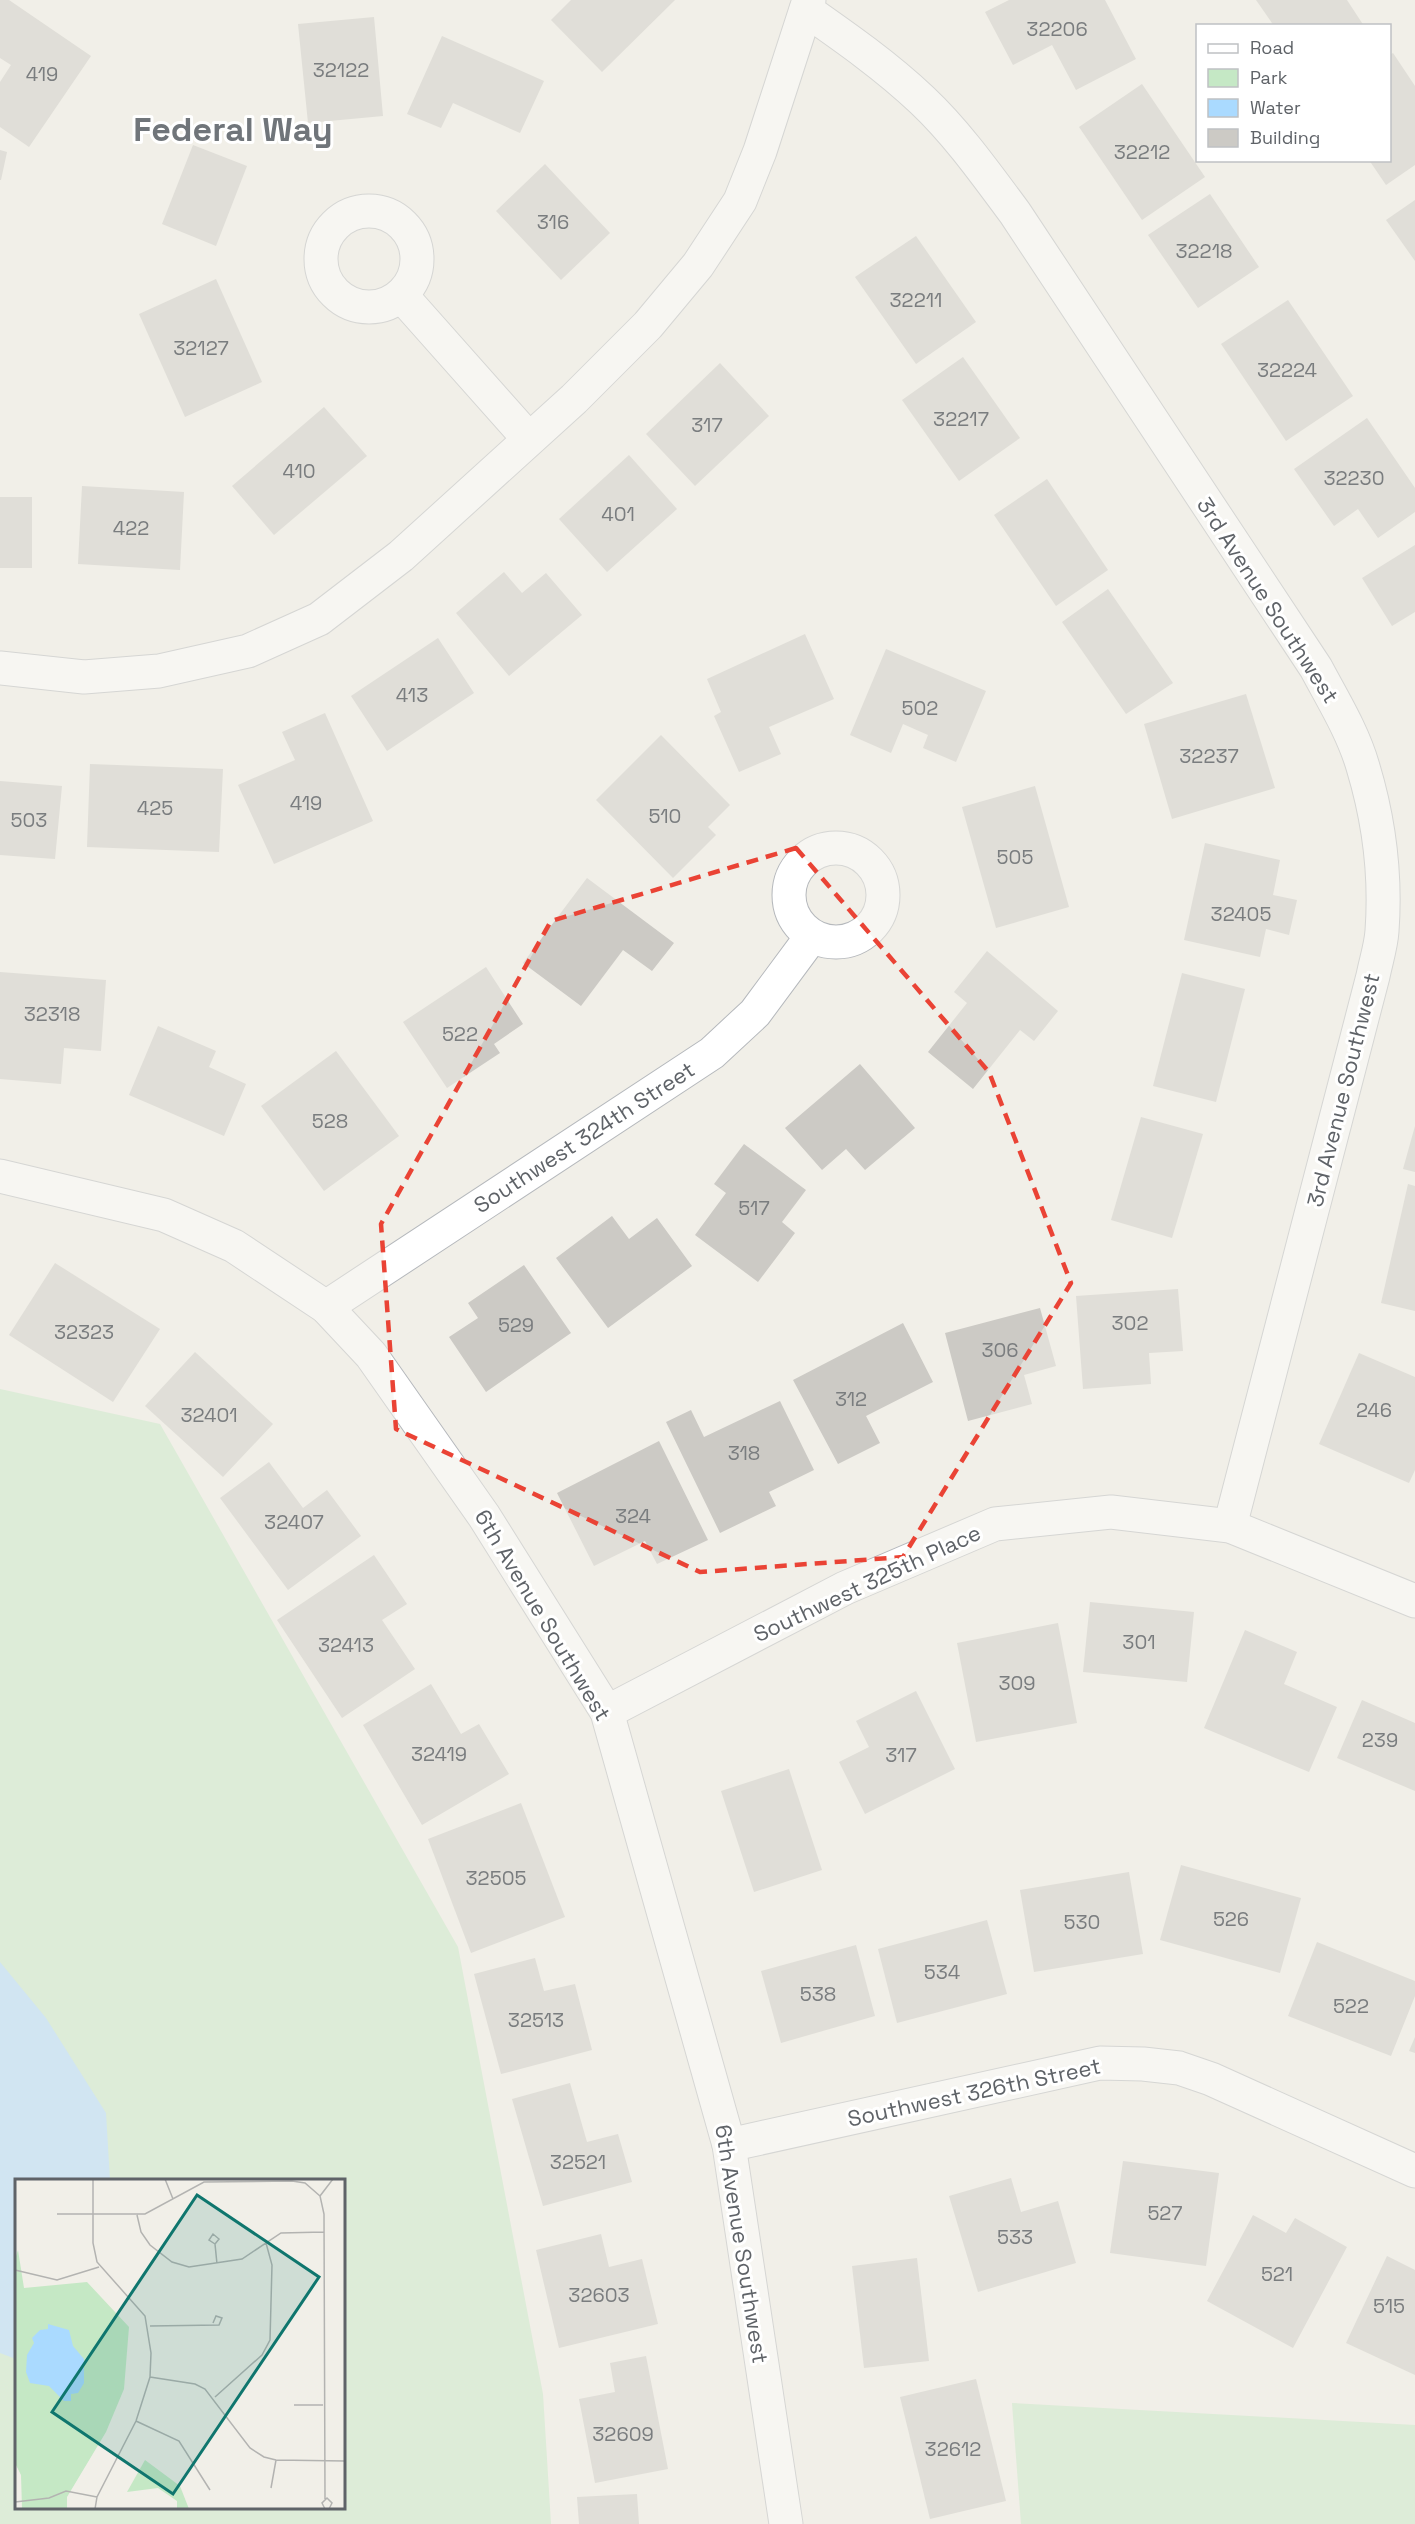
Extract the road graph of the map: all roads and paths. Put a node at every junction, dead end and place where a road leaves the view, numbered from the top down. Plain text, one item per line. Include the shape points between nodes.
1 (808, 5) edge
2 (401, 295) dead end
3 (528, 438) junction
4 (0, 668) edge
5 (812, 936) dead end
6 (0, 1176) edge
7 (326, 1307) junction
8 (1230, 1526) junction
9 (1415, 1601) edge
10 (607, 1712) junction
11 (729, 2145) junction
12 (1415, 2171) edge
13 (786, 2524) edge

1 - 3 street via 740,201 698,265 648,325 574,399
1 - 8 street, 3rd Avenue Southwest via 923,100 1015,213 1316,668 1363,766 1378,827 1383,873 1382,932
2 - 3 street
3 - 4 street via 401,556 319,619 248,651 159,671 84,677
5 - 7 street, Southwest 324th Street via 754,1013 712,1053
6 - 7 street, 6th Avenue Southwest via 164,1215 234,1246
7 - 10 street, 6th Avenue Southwest via 371,1355 478,1506
8 - 9 street, Southwest 325th Place
8 - 10 street, Southwest 325th Place via 1111,1512 995,1524 845,1588
10 - 11 street, 6th Avenue Southwest
11 - 12 street, Southwest 326th Street via 1100,2063 1143,2064 1179,2068 1211,2079
11 - 13 street, 6th Avenue Southwest

